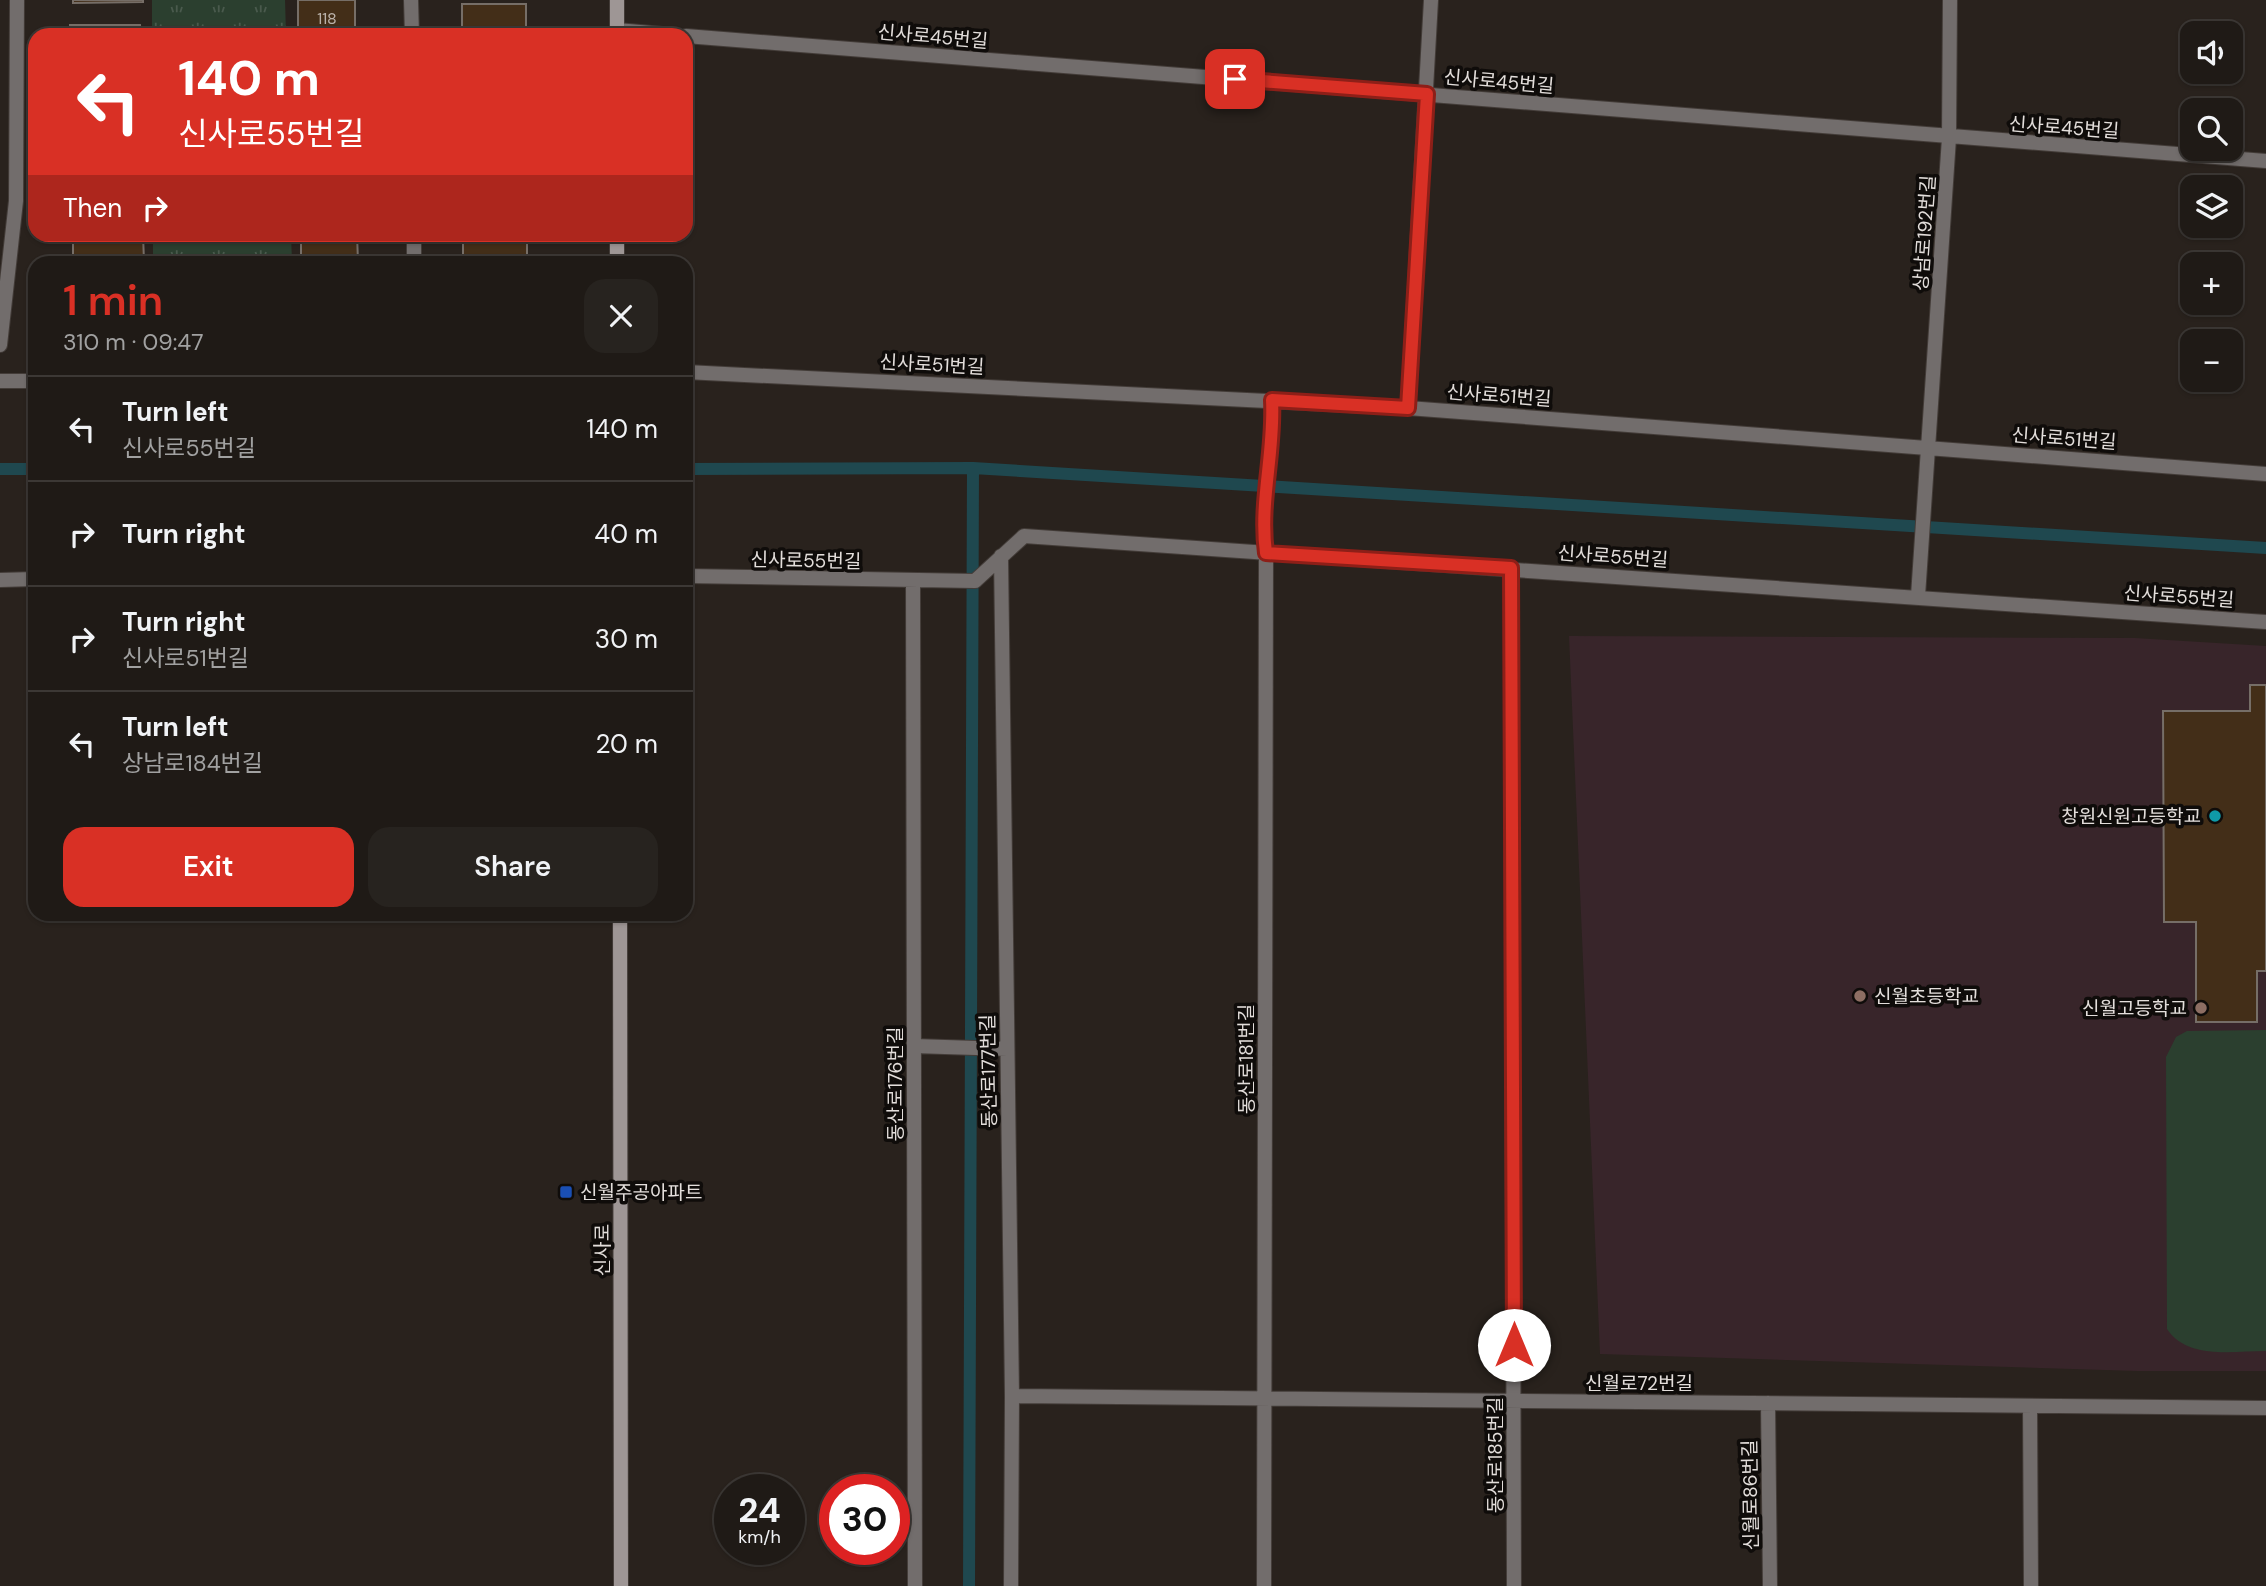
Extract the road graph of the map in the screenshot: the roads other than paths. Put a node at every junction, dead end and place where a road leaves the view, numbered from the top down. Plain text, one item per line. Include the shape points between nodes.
1 (17, 0) edge
2 (411, 0) edge
3 (617, 0) edge
4 (1431, 0) edge
5 (1950, 0) edge
6 (412, 28) edge
7 (617, 28) edge
8 (693, 37) edge
9 (1427, 94) junction
10 (1949, 138) junction
11 (2266, 161) edge
12 (0, 345) edge
13 (693, 372) edge
14 (0, 381) edge
15 (28, 382) edge
16 (1272, 400) junction
17 (1408, 408) junction
18 (1930, 447) junction
19 (2266, 474) edge
20 (1266, 553) junction
21 (1001, 556) junction
22 (1511, 568) junction
23 (693, 576) edge
24 (28, 579) edge
25 (0, 580) edge
26 (919, 581) junction
27 (1918, 589) junction
28 (2266, 622) edge
29 (620, 921) edge
30 (920, 1046) junction
31 (1002, 1049) junction
32 (1012, 1396) junction
33 (1264, 1399) junction
34 (1514, 1401) junction
35 (1768, 1403) junction
36 (2030, 1406) junction
37 (2266, 1408) edge
38 (621, 1586) edge
39 (915, 1586) edge
40 (1011, 1586) edge
41 (1264, 1586) edge
42 (1514, 1586) edge
43 (1770, 1586) edge
44 (2031, 1586) edge

1 - 12 street via 16,201
2 - 6 street
3 - 7 main road
4 - 9 street
5 - 10 street, 상남로192번길
8 - 9 street, 신사로45번길
9 - 10 street, 신사로45번길
9 - 17 street
10 - 11 street, 신사로45번길
10 - 18 street, 상남로192번길
13 - 16 street, 신사로51번길
14 - 15 street
16 - 17 street, 신사로51번길
16 - 20 street, 동산로181번길 via 1263,532
17 - 18 street, 신사로51번길
18 - 19 street, 신사로51번길
18 - 27 street, 상남로192번길
20 - 21 street, 신사로55번길 via 1024,536
20 - 22 street, 신사로55번길
20 - 33 street, 동산로181번길
21 - 26 street, 신사로55번길 via 975,581
21 - 31 street, 동산로177번길
22 - 27 street, 신사로55번길
22 - 34 street, 동산로185번길
23 - 26 street, 신사로55번길
24 - 25 street
26 - 30 street, 동산로176번길
27 - 28 street, 신사로55번길
29 - 38 main road, 신사로
30 - 31 street
30 - 39 street, 동산로176번길
31 - 32 street, 동산로177번길
32 - 33 street, 신월로72번길
32 - 40 street, 동산로177번길
33 - 34 street, 신월로72번길
33 - 41 street, 동산로181번길
34 - 35 street, 신월로72번길
34 - 42 street, 동산로185번길
35 - 36 street, 신월로72번길
35 - 43 street, 신월로86번길
36 - 37 street, 신월로72번길
36 - 44 street

